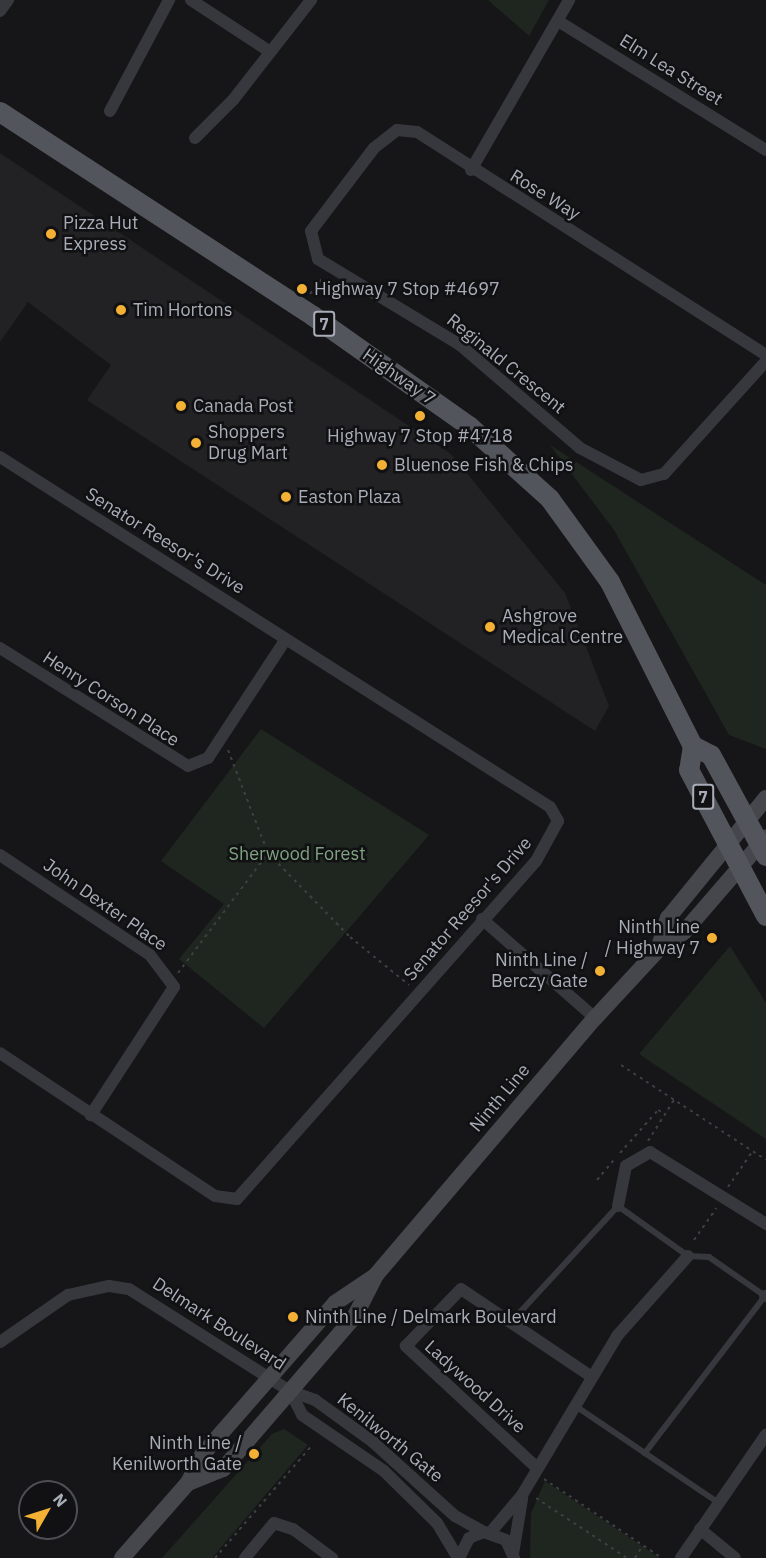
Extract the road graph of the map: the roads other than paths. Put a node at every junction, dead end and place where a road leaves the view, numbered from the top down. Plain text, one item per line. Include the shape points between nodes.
1 (8, 0) edge
2 (169, 0) edge
3 (191, 0) edge
4 (311, 0) edge
5 (569, 0) edge
6 (0, 11) edge
7 (558, 21) junction
8 (269, 51) junction
9 (0, 111) edge
10 (110, 111) dead end
11 (195, 138) dead end
12 (766, 150) edge
13 (471, 170) junction
14 (766, 355) edge
15 (766, 361) edge
16 (0, 457) edge
17 (286, 639) junction
18 (0, 648) edge
19 (693, 746) junction
20 (766, 798) edge
21 (748, 820) junction
22 (729, 846) junction
23 (764, 846) edge
24 (0, 855) edge
25 (740, 870) junction
26 (766, 916) edge
27 (482, 919) junction
28 (658, 950) junction
29 (595, 1018) junction
30 (0, 1053) edge
31 (91, 1115) junction
32 (618, 1206) junction
33 (766, 1224) edge
34 (688, 1256) junction
35 (376, 1275) junction
36 (766, 1296) edge
37 (512, 1322) junction
38 (0, 1342) edge
39 (590, 1375) junction
40 (269, 1378) junction
41 (290, 1391) junction
42 (573, 1404) junction
43 (766, 1436) edge
44 (645, 1453) junction
45 (536, 1467) junction
46 (188, 1483) junction
47 (522, 1495) junction
48 (718, 1503) junction
49 (700, 1529) junction
50 (487, 1532) junction
51 (514, 1556) edge
52 (122, 1558) edge
53 (245, 1558) edge
54 (332, 1558) edge
55 (458, 1558) edge
56 (681, 1558) edge
57 (735, 1558) edge

1 - 6 street
2 - 10 street
3 - 8 street
4 - 8 street
5 - 7 street
7 - 12 street, Elm Lea Street
7 - 13 street
8 - 11 street via 233,100
9 - 19 main road, Highway 7 / 7 via 333,330 469,426 550,499 610,582
13 - 14 street, Rose Way
13 - 15 street, Reginald Crescent via 417,132 397,130 374,148 310,231 318,259 460,345 580,448 640,480 664,474
16 - 17 street, Senator Reesor's Drive
17 - 18 street, Henry Corson Place via 208,758 180,765
17 - 27 street, Senator Reesor's Drive via 555,814 554,838
19 - 21 main road, Highway 7 / 7 via 711,755
19 - 22 main road, Highway 7 / 7 via 689,770
20 - 21 main road, Ninth Line
21 - 22 main road, Ninth Line
21 - 23 main road, Highway 7 / 7
22 - 25 main road, Highway 7 / 7
22 - 28 main road, Ninth Line via 668,918
23 - 25 main road, Ninth Line
24 - 31 street, John Dexter Place via 150,955 172,981 170,1001
25 - 26 main road, Highway 7 / 7
25 - 28 main road, Ninth Line via 684,932
27 - 29 street
27 - 31 street, Senator Reesor's Drive via 237,1199 215,1197
28 - 29 main road, Ninth Line
29 - 35 main road, Ninth Line
30 - 31 street, Senator Reesor's Drive
32 - 33 street via 626,1166 651,1152
32 - 34 lane
32 - 37 lane
34 - 36 lane via 709,1257
34 - 39 street
35 - 40 main road, Ninth Line via 335,1303
35 - 41 main road, Ninth Line via 355,1316
36 - 44 lane
37 - 39 street, Ladywood Drive
37 - 45 street, Ladywood Drive via 461,1289 406,1346
38 - 40 street, Delmark Boulevard via 68,1295 109,1286 129,1288
39 - 42 street
40 - 41 street, Delmark Boulevard
40 - 46 main road, Ninth Line via 202,1455
41 - 46 main road, Ninth Line via 223,1469
41 - 50 street, Kenilworth Gate via 315,1400 455,1516
41 - 55 street, Kenilworth Gate via 302,1415 376,1465 437,1523
42 - 44 lane
42 - 45 street
43 - 48 street
44 - 48 lane
45 - 47 street
46 - 52 main road, Ninth Line
47 - 50 street
47 - 51 street
48 - 49 street
49 - 56 street
49 - 57 street
50 - 51 street, Kenilworth Gate via 506,1540
50 - 55 street via 469,1538
53 - 54 street via 274,1523 293,1529

